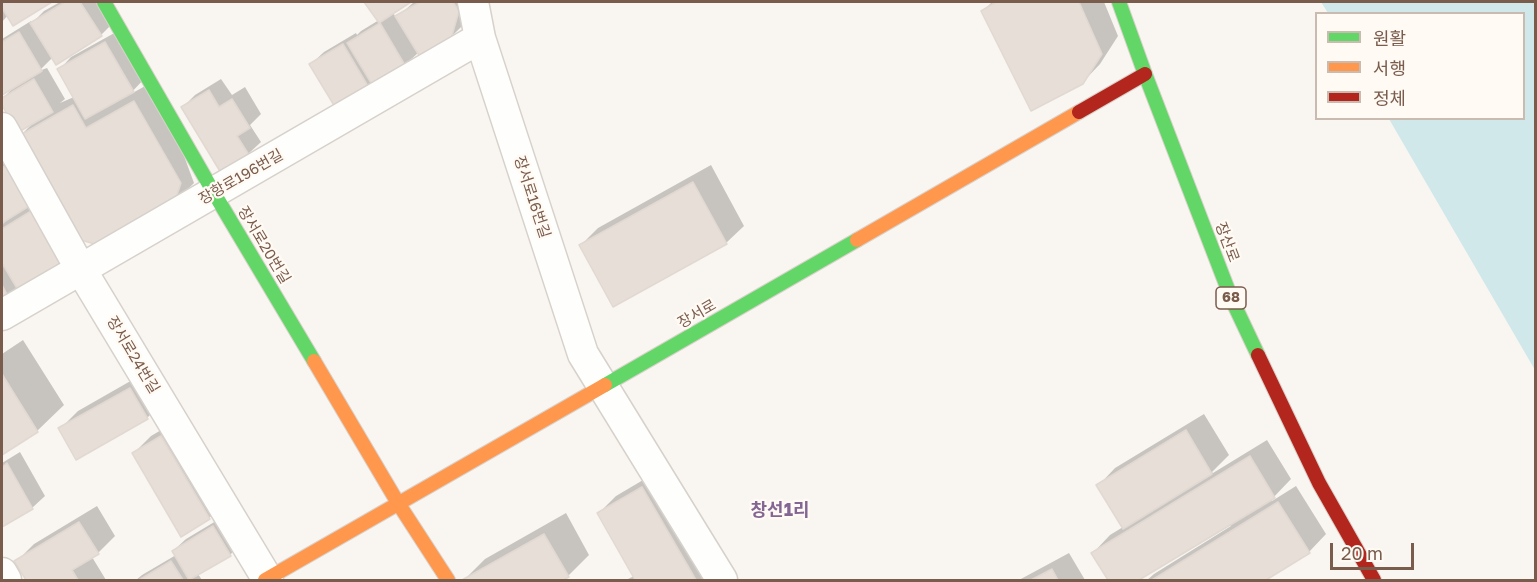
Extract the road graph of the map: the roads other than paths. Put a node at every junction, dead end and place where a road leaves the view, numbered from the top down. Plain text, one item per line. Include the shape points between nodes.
1 (104, 2) edge
2 (473, 2) edge
3 (1119, 2) edge
4 (480, 38) junction
5 (1145, 74) junction
6 (2, 128) edge
7 (214, 193) junction
8 (80, 268) junction
9 (2, 315) edge
10 (603, 387) junction
11 (398, 503) junction
12 (2, 573) edge
13 (6, 580) edge
14 (267, 580) edge
15 (448, 580) edge
16 (722, 580) edge
17 (1374, 580) edge

1 - 7 main road, 장서로20번길
2 - 4 street, 장서로16번길
3 - 5 main road, 장산로 / 68
4 - 7 street, 장항로196번길
4 - 10 street, 장서로16번길 via 583,354
5 - 10 main road, 장서로
5 - 17 main road, 장산로 / 68 via 1232,300 1320,483
6 - 8 street, 장서로24번길
7 - 8 street, 장항로196번길
7 - 11 main road, 장서로20번길
8 - 9 street, 장항로196번길
8 - 14 street, 장서로24번길
10 - 11 main road, 장서로
10 - 16 street, 장서로16번길
11 - 14 main road, 장서로
11 - 15 main road, 장서로20번길
12 - 13 street

